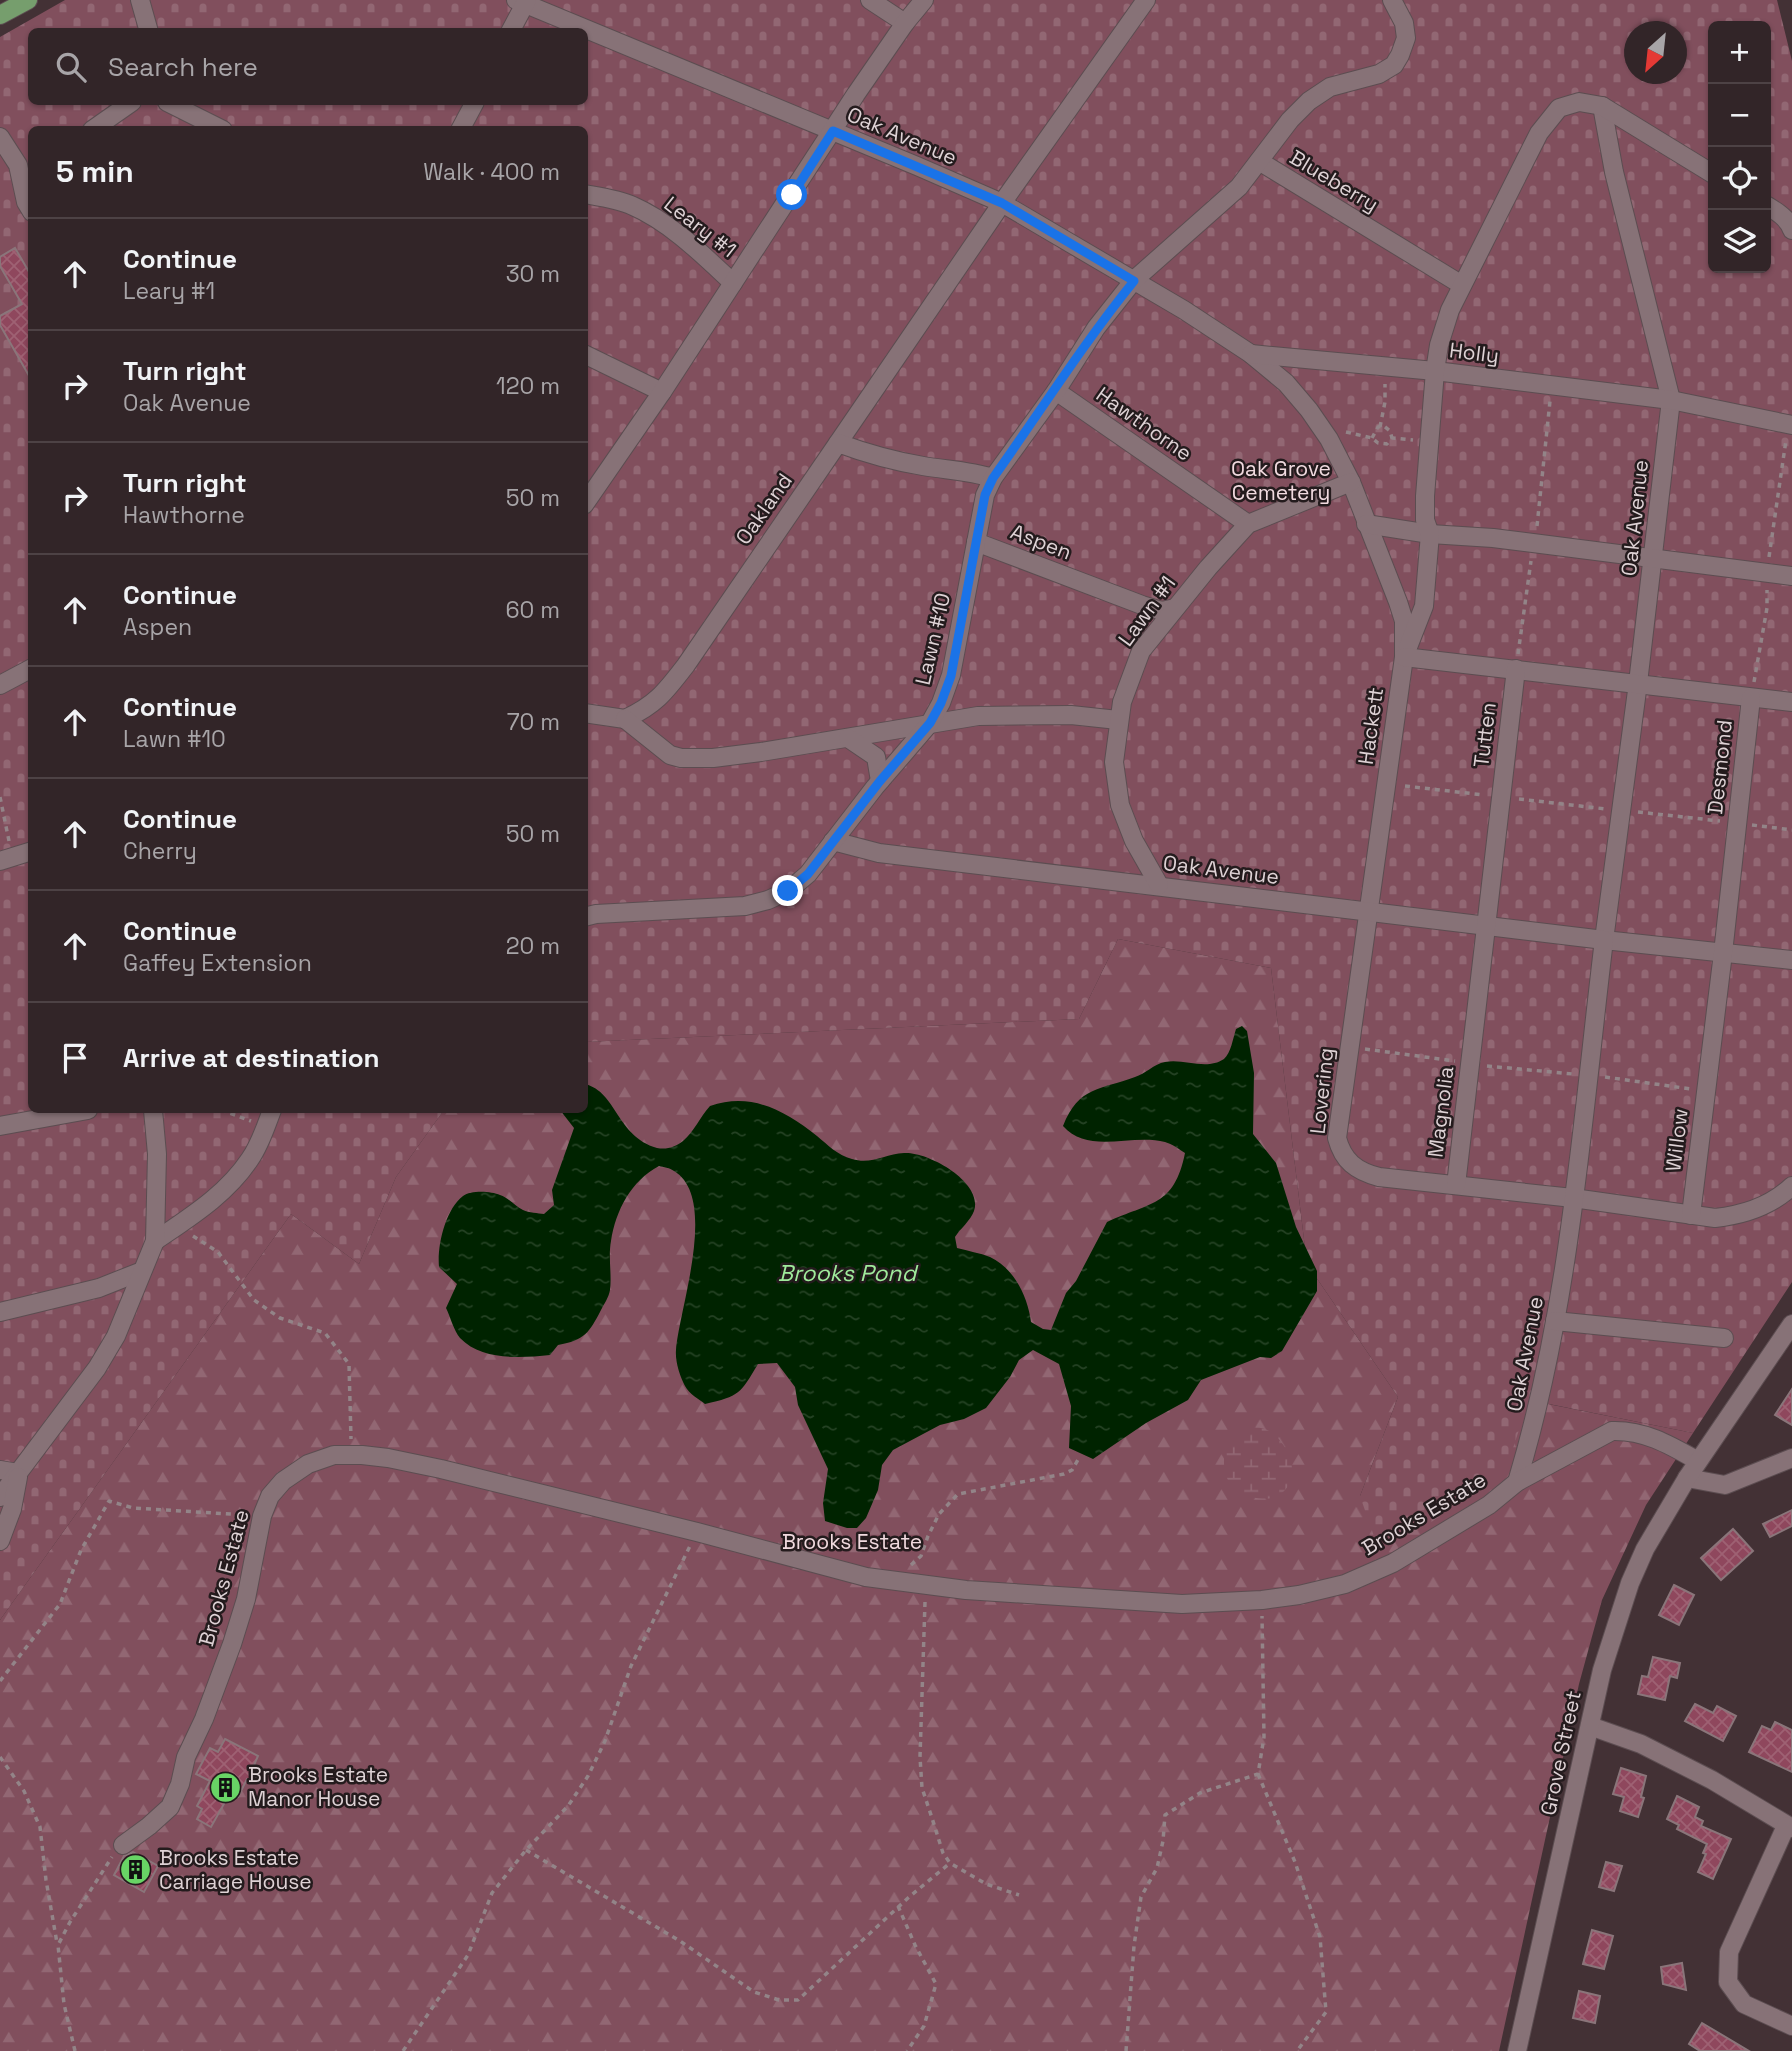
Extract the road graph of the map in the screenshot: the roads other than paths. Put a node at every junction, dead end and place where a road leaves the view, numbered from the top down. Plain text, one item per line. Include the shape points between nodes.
1 (28, 0) edge
2 (140, 0) edge
3 (870, 0) edge
4 (925, 0) edge
5 (1146, 0) edge
6 (1391, 0) edge
7 (522, 1) edge
8 (0, 15) edge
9 (905, 23) junction
10 (148, 28) edge
11 (512, 28) edge
12 (587, 28) edge
13 (588, 29) edge
14 (128, 105) edge
15 (173, 105) edge
16 (473, 105) edge
17 (1602, 106) junction
18 (98, 126) edge
19 (215, 126) edge
20 (462, 126) edge
21 (833, 131) junction
22 (0, 137) edge
23 (1259, 161) junction
24 (24, 162) edge
25 (1708, 171) edge
26 (588, 195) edge
27 (1002, 203) junction
28 (28, 205) edge
29 (1771, 209) edge
30 (1792, 230) edge
31 (1134, 281) junction
32 (733, 283) junction
33 (1462, 285) junction
34 (1251, 354) junction
35 (588, 357) edge
36 (1435, 371) junction
37 (1056, 391) junction
38 (662, 392) junction
39 (1671, 400) junction
40 (1789, 424) edge
41 (838, 443) junction
42 (993, 478) junction
43 (1351, 482) junction
44 (588, 499) edge
45 (1248, 524) junction
46 (1366, 524) junction
47 (1430, 534) junction
48 (976, 541) junction
49 (1653, 558) junction
50 (1792, 576) edge
51 (1175, 608) junction
52 (1404, 657) junction
53 (1516, 669) junction
54 (28, 670) edge
55 (1638, 682) junction
56 (0, 685) edge
57 (1751, 698) junction
58 (1792, 702) edge
59 (588, 714) edge
60 (625, 719) junction
61 (1118, 720) junction
62 (930, 723) junction
63 (848, 738) junction
64 (880, 781) junction
65 (833, 841) junction
66 (28, 852) edge
67 (6, 859) edge
68 (1158, 886) junction
69 (1367, 912) junction
70 (588, 916) edge
71 (1486, 927) junction
72 (1604, 940) junction
73 (1723, 953) junction
74 (1792, 960) edge
75 (72, 1113) edge
76 (153, 1113) edge
77 (271, 1113) edge
78 (0, 1126) edge
79 (1456, 1185) junction
80 (1792, 1186) edge
81 (1573, 1198) junction
82 (1691, 1214) junction
83 (155, 1241) junction
84 (142, 1271) junction
85 (0, 1312) edge
86 (1555, 1321) junction
87 (1792, 1324) edge
88 (1719, 1342) dead end
89 (1792, 1458) edge
90 (1698, 1461) junction
91 (0, 1470) edge
92 (18, 1474) junction
93 (1687, 1478) junction
94 (1517, 1482) junction
95 (0, 1497) edge
96 (0, 1541) edge
97 (1590, 1726) junction
98 (1789, 1827) edge
99 (123, 1845) road end
100 (1792, 2026) edge
101 (1517, 2051) edge

1 - 8 main road
2 - 10 street
3 - 9 street
4 - 9 street, Leary #1
5 - 27 street, Oakland
6 - 23 street via 1404,23 1406,38 1394,65 1380,74 1330,87 1310,101
7 - 11 street
7 - 12 street, Oak Avenue
9 - 21 street, Leary #1
13 - 21 street, Oak Avenue
14 - 18 street
15 - 19 street
16 - 20 street
17 - 25 street
17 - 33 street via 1579,102 1559,108 1539,133
17 - 39 street, Oak Avenue
21 - 27 street, Oak Avenue
21 - 32 street, Leary #1
22 - 24 street
23 - 31 street, Blueberry via 1231,195
23 - 33 street, Blueberry
24 - 28 street
26 - 32 street, Leary #1 via 623,202 646,213
27 - 31 street, Oak Avenue
27 - 41 street, Oakland
29 - 30 street
31 - 34 street, Oak Avenue
31 - 37 street via 1096,328
32 - 38 street
33 - 36 street via 1439,345
34 - 36 street
34 - 43 street, Oak Avenue via 1309,410
35 - 38 street
36 - 39 street, Holly
36 - 47 street, Holly via 1425,520
37 - 42 street, Aspen
37 - 45 street, Hawthorne
38 - 44 street
39 - 40 street, Holly
39 - 49 street, Oak Avenue
41 - 42 street via 867,454
41 - 60 street, Oakland via 666,690
42 - 48 street, Aspen
43 - 45 street, Lawn #1
43 - 46 street, Oak Avenue
45 - 51 street, Lawn #1
46 - 47 street
46 - 52 street, Oak Avenue via 1404,621
47 - 49 street
47 - 52 street, Holly via 1424,606
48 - 51 street, Aspen via 1142,605 1162,611
48 - 62 street, Lawn #10 via 951,676
49 - 50 street
49 - 55 street, Oak Avenue
51 - 61 street, Lawn #1 via 1141,651
52 - 53 street
52 - 69 street, Hackett
53 - 55 street
53 - 71 street, Tutten
54 - 56 street
55 - 57 street, Desmond
55 - 72 street, Oak Avenue
57 - 58 street
57 - 73 street, Desmond
59 - 60 street
60 - 63 street via 670,755 681,758 713,758
61 - 62 street via 1023,714
61 - 68 street, Lawn #1 via 1114,762 1120,805
62 - 63 street
62 - 64 street, Lawn #10
63 - 64 street via 876,757
64 - 65 street, Lawn #10
65 - 68 street, Oak Avenue via 880,853
65 - 70 street, Lawn #10 via 808,874 768,900 745,906
66 - 67 street
68 - 69 street, Oak Avenue
69 - 71 street, Oak Avenue
69 - 79 street, Lovering via 1337,1138 1341,1152 1364,1173
71 - 72 street, Oak Avenue
71 - 79 street, Magnolia
72 - 73 street, Oak Avenue
72 - 81 street, Oak Avenue
73 - 74 street, Oak Avenue
73 - 82 street, Willow
75 - 78 street
76 - 83 street
77 - 83 street via 251,1158 230,1185
79 - 81 street, Magnolia
80 - 82 street via 1764,1206 1738,1216
81 - 82 street
81 - 86 street, Oak Avenue
83 - 84 street
84 - 85 street via 99,1288
84 - 92 street via 116,1336 97,1368
86 - 88 street
86 - 94 street, Oak Avenue via 1538,1410
87 - 90 street, Grove Street
89 - 93 street via 1726,1485
90 - 93 street, Grove Street
90 - 94 street, Brooks Estate via 1648,1435 1612,1431
91 - 92 street
92 - 95 street
92 - 96 street
93 - 97 street, Grove Street via 1630,1583 1602,1670
94 - 99 street, Brooks Estate via 1489,1505 1393,1563 1345,1584 1262,1600 1182,1604 892,1581 441,1469 388,1458 334,1455 308,1464 270,1496 236,1633 186,1757 180,1784 170,1807
97 - 98 street via 1641,1744 1712,1780
97 - 101 street, Grove Street
98 - 100 street via 1729,1952 1728,1982 1744,2004

